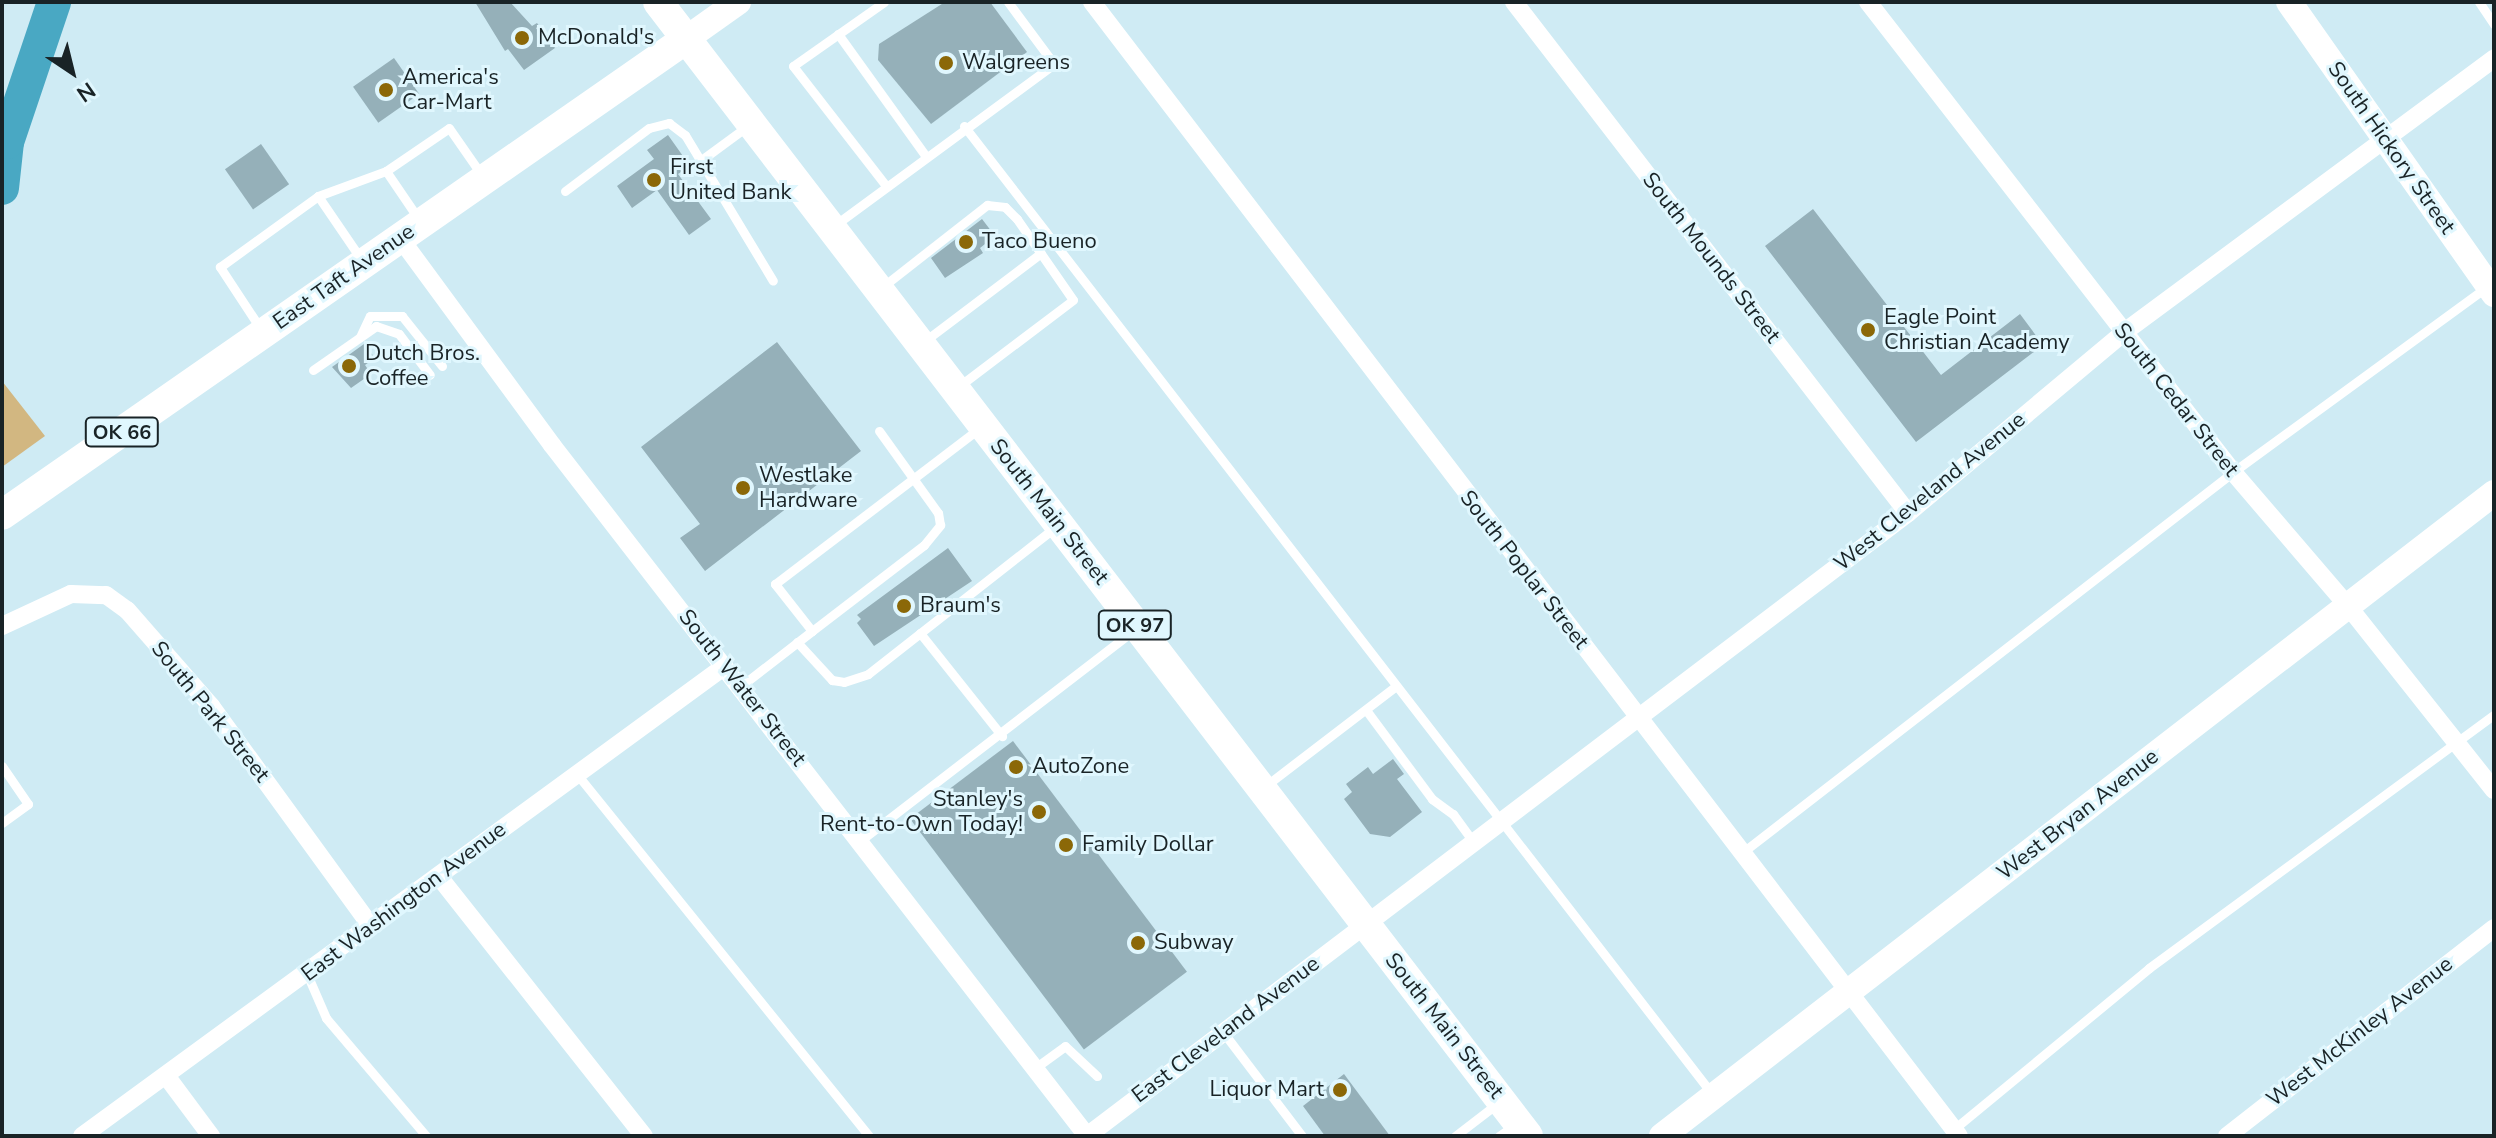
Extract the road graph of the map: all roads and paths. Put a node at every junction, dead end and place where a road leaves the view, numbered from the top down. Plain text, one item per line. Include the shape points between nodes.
1 (658, 2) edge
2 (738, 2) edge
3 (884, 2) edge
4 (1008, 2) edge
5 (1092, 2) edge
6 (1514, 2) edge
7 (1868, 2) edge
8 (2289, 2) edge
9 (2479, 2) edge
10 (2494, 24) edge
11 (838, 34) junction
12 (686, 39) junction
13 (2494, 58) edge
14 (751, 124) junction
15 (964, 126) junction
16 (2387, 141) junction
17 (925, 155) junction
18 (700, 161) junction
19 (386, 171) junction
20 (485, 179) junction
21 (886, 186) junction
22 (565, 191) dead end
23 (318, 196) junction
24 (830, 228) junction
25 (411, 231) junction
26 (1041, 253) junction
27 (364, 263) junction
28 (773, 281) dead end
29 (878, 290) junction
30 (2491, 290) edge
31 (2123, 333) junction
32 (264, 334) junction
33 (359, 338) junction
34 (920, 344) junction
35 (442, 366) dead end
36 (313, 370) dead end
37 (430, 375) dead end
38 (954, 389) junction
39 (983, 426) junction
40 (879, 431) dead end
41 (2233, 472) junction
42 (914, 478) junction
43 (2494, 493) edge
44 (1908, 513) junction
45 (2, 515) edge
46 (1059, 524) junction
47 (2348, 606) junction
48 (2, 626) edge
49 (1138, 627) junction
50 (812, 631) junction
51 (920, 633) junction
52 (797, 642) junction
53 (725, 666) junction
54 (741, 686) junction
55 (1396, 686) junction
56 (1366, 710) junction
57 (2494, 715) edge
58 (1637, 719) junction
59 (1002, 736) junction
60 (2457, 744) junction
61 (2, 766) edge
62 (576, 773) junction
63 (1261, 789) junction
64 (2494, 790) edge
65 (2, 823) edge
66 (1501, 824) junction
67 (860, 841) junction
68 (1475, 844) junction
69 (1743, 852) junction
70 (440, 878) junction
71 (371, 926) junction
72 (1367, 927) junction
73 (2494, 928) edge
74 (307, 974) junction
75 (1847, 993) junction
76 (1223, 1032) junction
77 (1035, 1068) junction
78 (1097, 1076) dead end
79 (167, 1077) junction
80 (1714, 1096) junction
81 (1512, 1124) edge
82 (1956, 1132) edge
83 (82, 1136) edge
84 (211, 1136) edge
85 (426, 1136) edge
86 (644, 1136) edge
87 (869, 1136) edge
88 (1087, 1136) edge
89 (1302, 1136) edge
90 (1455, 1136) edge
91 (1662, 1136) edge
92 (2227, 1136) edge

1 - 12 main road, South Main Street
2 - 12 street, OK 66
3 - 11 lane
4 - 15 lane via 1054,64
5 - 58 street, South Poplar Street
6 - 44 street, South Mounds Street
7 - 31 street, South Cedar Street
8 - 16 street, South Hickory Street
9 - 10 lane
11 - 17 lane
11 - 21 lane via 793,66
12 - 14 main road, South Main Street / OK 97
12 - 20 main road, East Taft Avenue / OK 66
13 - 16 street, West Cleveland Avenue
14 - 18 lane
14 - 24 main road, South Main Street / OK 97
15 - 17 lane
15 - 55 lane
16 - 30 street, South Hickory Street
16 - 31 street, West Cleveland Avenue
17 - 21 lane
18 - 22 lane via 685,135 669,123 649,128
18 - 28 lane
19 - 20 lane via 449,128
19 - 23 lane
19 - 25 lane
20 - 25 main road, East Taft Avenue / OK 66
21 - 24 lane
23 - 27 lane
23 - 32 lane via 220,267
24 - 29 main road, South Main Street / OK 97
25 - 27 main road, East Taft Avenue / OK 66
25 - 53 street, South Water Street via 552,445
26 - 29 lane via 1017,219 994,203
26 - 34 lane
26 - 38 lane via 1071,302
27 - 32 main road, East Taft Avenue / OK 66
29 - 34 main road, South Main Street / OK 97
30 - 41 lane
31 - 41 street, South Cedar Street
31 - 44 street, West Cleveland Avenue
32 - 45 main road, East Taft Avenue / OK 66
33 - 35 lane via 370,316 402,316
33 - 36 lane
33 - 37 lane via 376,326 399,334
34 - 38 main road, South Main Street / OK 97
38 - 39 main road, South Main Street / OK 97
39 - 42 lane
39 - 46 main road, South Main Street / OK 97
40 - 42 lane
41 - 47 street, South Cedar Street
41 - 69 lane
42 - 50 lane via 938,513 936,534
42 - 50 lane via 775,584
43 - 47 street, West Bryan Avenue
44 - 58 street, West Cleveland Avenue
46 - 49 main road, South Main Street / OK 97
46 - 51 lane
47 - 60 street, South Cedar Street
47 - 75 street, West Bryan Avenue
48 - 71 street, South Park Street via 71,594 106,595 127,610 211,706
49 - 59 lane
49 - 63 main road, South Main Street / OK 97
50 - 52 lane
51 - 52 lane via 868,674 844,682 832,680
51 - 59 lane
52 - 54 lane
53 - 54 street, South Water Street
53 - 62 street, East Washington Avenue
54 - 67 street, South Water Street
55 - 56 lane
55 - 66 lane
56 - 63 lane
56 - 68 lane via 1432,799 1453,814
57 - 60 lane
58 - 66 street, West Cleveland Avenue
58 - 69 street, South Poplar Street
59 - 67 lane
60 - 64 street, South Cedar Street
60 - 82 lane via 2149,968
61 - 65 lane via 28,804
62 - 70 street, East Washington Avenue
62 - 87 lane
63 - 72 main road, South Main Street / OK 97
66 - 68 street, West Cleveland Avenue
66 - 80 lane
67 - 77 street, South Water Street
68 - 72 street, West Cleveland Avenue
69 - 75 street, South Poplar Street
70 - 71 street, East Washington Avenue
70 - 86 street
71 - 74 street, East Washington Avenue
72 - 76 street, East Cleveland Avenue
72 - 81 main road, South Main Street / OK 97
73 - 92 street, West McKinley Avenue
74 - 79 street, East Washington Avenue
74 - 85 lane via 326,1018
75 - 80 street, West Bryan Avenue
75 - 82 street, South Poplar Street
76 - 88 street, East Cleveland Avenue
76 - 89 lane
77 - 78 lane via 1065,1046
77 - 88 street, South Water Street
79 - 83 street, East Washington Avenue
79 - 84 street
80 - 91 street, West Bryan Avenue
81 - 90 lane

